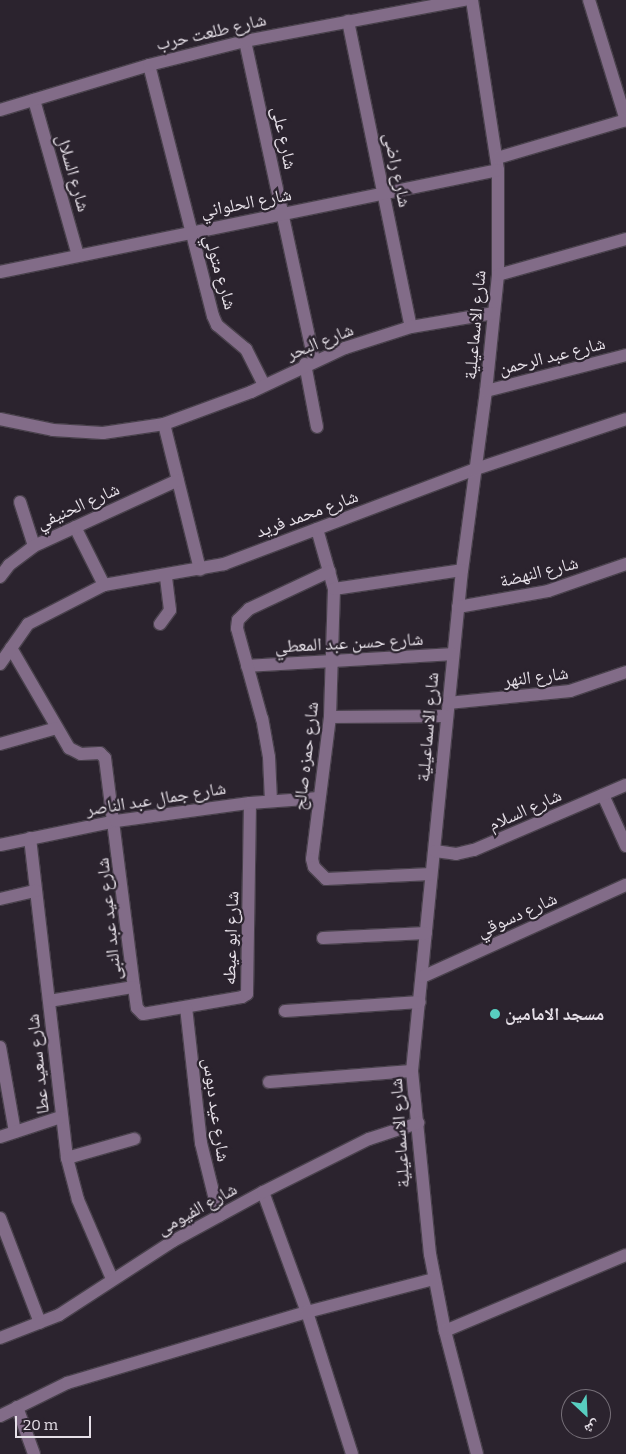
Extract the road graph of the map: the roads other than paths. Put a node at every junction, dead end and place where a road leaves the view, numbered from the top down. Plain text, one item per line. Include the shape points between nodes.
1 (465, 0) edge
2 (472, 0) edge
3 (589, 0) edge
4 (348, 21) junction
5 (245, 41) junction
6 (149, 65) junction
7 (34, 100) junction
8 (0, 110) edge
9 (626, 120) edge
10 (498, 164) junction
11 (384, 194) junction
12 (282, 214) junction
13 (191, 232) junction
14 (626, 239) edge
15 (78, 255) junction
16 (0, 272) edge
17 (498, 275) junction
18 (494, 313) junction
19 (411, 328) junction
20 (626, 355) edge
21 (310, 362) junction
22 (264, 385) junction
23 (486, 391) junction
24 (0, 419) edge
25 (626, 419) edge
26 (164, 424) junction
27 (317, 427) dead end
28 (473, 470) junction
29 (178, 480) junction
30 (20, 502) dead end
31 (75, 527) junction
32 (317, 529) junction
33 (34, 546) junction
34 (626, 564) edge
35 (200, 570) junction
36 (462, 570) junction
37 (330, 571) junction
38 (166, 575) junction
39 (0, 577) edge
40 (104, 585) junction
41 (334, 589) junction
42 (458, 607) junction
43 (160, 624) dead end
44 (11, 648) junction
45 (453, 654) junction
46 (333, 663) junction
47 (0, 664) edge
48 (246, 666) junction
49 (626, 672) edge
50 (448, 703) junction
51 (446, 716) junction
52 (330, 717) junction
53 (57, 728) junction
54 (0, 744) edge
55 (626, 786) edge
56 (603, 795) junction
57 (319, 798) junction
58 (272, 801) junction
59 (250, 802) junction
60 (116, 821) junction
61 (30, 838) junction
62 (0, 845) edge
63 (626, 846) edge
64 (435, 851) junction
65 (431, 874) junction
66 (626, 885) edge
67 (36, 892) junction
68 (0, 899) edge
69 (426, 933) junction
70 (323, 938) dead end
71 (422, 977) junction
72 (134, 987) junction
73 (48, 1000) junction
74 (420, 1002) junction
75 (186, 1007) junction
76 (285, 1011) dead end
77 (139, 1012) joint
78 (0, 1047) edge
79 (412, 1071) junction
80 (269, 1082) dead end
81 (62, 1117) junction
82 (418, 1123) junction
83 (15, 1132) junction
84 (0, 1137) edge
85 (134, 1139) dead end
86 (66, 1158) junction
87 (264, 1192) junction
88 (219, 1216) junction
89 (0, 1218) edge
90 (626, 1255) edge
91 (112, 1279) junction
92 (434, 1279) junction
93 (308, 1312) junction
94 (40, 1322) junction
95 (444, 1330) junction
96 (0, 1338) edge
97 (18, 1407) junction
98 (0, 1416) edge
99 (34, 1454) edge
100 (352, 1454) edge
101 (477, 1454) edge

1 - 4 street, شارع طلعت حرب
2 - 10 street, شارع الاسماعيلية
3 - 9 street
4 - 5 street, شارع طلعت حرب
4 - 11 street, شارع راضى
5 - 6 street, شارع طلعت حرب
5 - 12 street, شارع على
6 - 7 street, شارع طلعت حرب
6 - 13 street, شارع متولي
7 - 8 street, شارع طلعت حرب
7 - 15 street, شارع السلال
9 - 10 street, شارع الحلواني
10 - 11 street, شارع الحلواني
10 - 17 street, شارع الاسماعيلية
11 - 12 street, شارع الحلواني
11 - 19 street, شارع راضى
12 - 13 street, شارع الحلواني
12 - 21 street, شارع على
13 - 15 street, شارع الحلواني
13 - 22 street, شارع متولي via 217,325 246,349
14 - 17 street
15 - 16 street, شارع الحلواني
17 - 18 street, شارع الاسماعيلية
18 - 19 street, شارع البحر
18 - 23 street, شارع الاسماعيلية
19 - 21 street, شارع البحر
20 - 23 street, شارع عبد الرحمن
21 - 22 street, شارع البحر
21 - 27 street, شارع على
22 - 26 street, شارع البحر
23 - 28 street, شارع الاسماعيلية
24 - 26 street, شارع البحر via 53,430 103,433
25 - 28 street, شارع محمد فريد
26 - 29 street
28 - 32 street, شارع محمد فريد
28 - 36 street, شارع الاسماعيلية
29 - 31 street, شارع الحنيفي
29 - 35 street
30 - 33 street
31 - 33 street, شارع الحنيفي
31 - 40 street
32 - 35 street, شارع محمد فريد
32 - 37 street, شارع حمزه صالح
33 - 39 street, شارع الحنيفي via 9,565
34 - 42 street, شارع النهضة via 548,591
35 - 38 street, شارع محمد فريد
36 - 41 street
36 - 42 street, شارع الاسماعيلية
37 - 41 street, شارع حمزه صالح
37 - 48 street via 242,613 237,628
38 - 40 street, شارع محمد فريد
38 - 43 street via 170,610
40 - 44 street, شارع محمد فريد via 28,624
41 - 46 street, شارع حمزه صالح
42 - 45 street, شارع الاسماعيلية
44 - 47 street, شارع محمد فريد
44 - 53 street
45 - 46 street, شارع حسن عبد المعطي
45 - 50 street, شارع الاسماعيلية
46 - 48 street, شارع حسن عبد المعطي
46 - 52 street, شارع حمزه صالح
48 - 58 street via 262,718
49 - 50 street, شارع النهر via 562,693
50 - 51 street, شارع الاسماعيلية
51 - 52 street
51 - 64 street, شارع الاسماعيلية
52 - 57 street, شارع حمزه صالح
53 - 54 street
53 - 60 street, شارع عيد عبد النبى via 74,752 100,752 105,758
55 - 56 street, شارع السلام
56 - 63 street
56 - 64 street, شارع السلام via 474,850 456,854
57 - 58 street, شارع جمال عبد الناصر
57 - 65 street, شارع حمزه صالح via 312,859 319,874 326,879
58 - 59 street, شارع جمال عبد الناصر
59 - 60 street, شارع جمال عبد الناصر
59 - 75 street, شارع ابو عيطه via 250,988 242,997
60 - 61 street, شارع جمال عبد الناصر
60 - 72 street, شارع عيد عبد النبى
61 - 62 street, شارع جمال عبد الناصر
61 - 67 street, شارع سعيد عطا
64 - 65 street, شارع الاسماعيلية
65 - 69 street, شارع الاسماعيلية
66 - 71 street, شارع دسوقي
67 - 68 street
67 - 73 street, شارع سعيد عطا
69 - 70 street
69 - 71 street, شارع الاسماعيلية
71 - 74 street, شارع الاسماعيلية
72 - 73 street
72 - 77 street, شارع عيد عبد النبى
73 - 81 street, شارع سعيد عطا
74 - 76 street
74 - 79 street, شارع الاسماعيلية
75 - 77 street, شارع ابو عيطه
75 - 88 street, شارع عيد دبوس via 201,1143
78 - 83 street
79 - 80 street
79 - 82 street, شارع الاسماعيلية
81 - 83 street
81 - 86 street, شارع سعيد عطا
82 - 87 street, شارع الفيومى via 369,1139
82 - 92 street, شارع الاسماعيلية via 422,1192
83 - 84 street
85 - 86 street
86 - 91 street, شارع سعيد عطا via 78,1200
87 - 88 street, شارع الفيومى
87 - 93 street
88 - 91 street, شارع الفيومى
89 - 94 street
90 - 95 street
91 - 94 street, شارع الفيومى via 85,1300
92 - 93 street
92 - 95 street, شارع الاسماعيلية
93 - 97 street via 67,1383
93 - 100 street
94 - 96 street, شارع الفيومى
95 - 101 street, شارع الاسماعيلية
97 - 98 street
97 - 99 street

